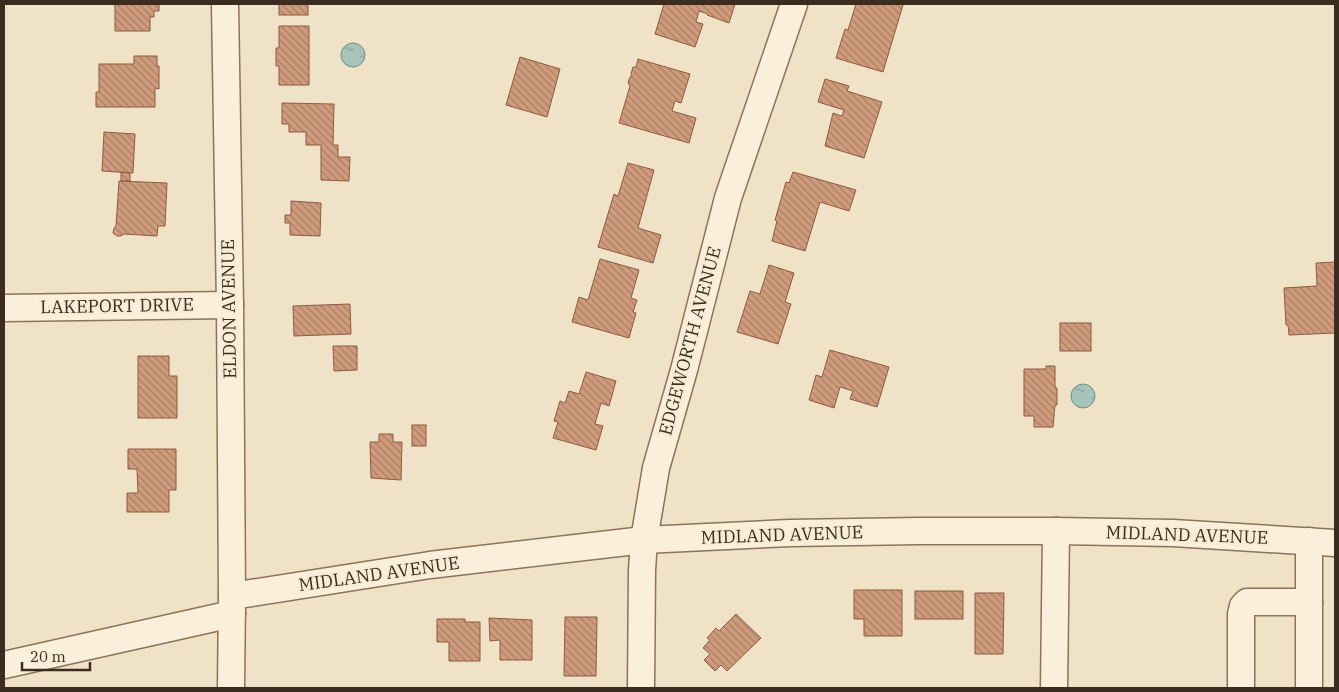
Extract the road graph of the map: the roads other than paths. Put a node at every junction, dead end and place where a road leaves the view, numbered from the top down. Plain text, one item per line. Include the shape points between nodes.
1 (225, 4) edge
2 (794, 4) edge
3 (230, 305) junction
4 (4, 308) edge
5 (1056, 531) junction
6 (644, 540) junction
7 (1309, 541) junction
8 (1335, 543) edge
9 (1309, 602) junction
10 (232, 605) junction
11 (4, 664) edge
12 (230, 688) edge
13 (641, 688) edge
14 (1054, 688) edge
15 (1241, 688) edge
16 (1309, 688) edge

1 - 3 street, ELDON AVENUE
2 - 6 street, EDGEWORTH AVENUE via 728,198 656,468
3 - 4 street, LAKEPORT DRIVE
3 - 10 street, ELDON AVENUE
5 - 6 street, MIDLAND AVENUE via 834,532
5 - 7 street, MIDLAND AVENUE via 1173,533
5 - 14 street
6 - 10 street, MIDLAND AVENUE via 386,571
6 - 13 street, EDGEWORTH AVENUE
7 - 8 street, MIDLAND AVENUE
7 - 9 street
9 - 15 street via 1247,602 1243,606
9 - 16 street
10 - 11 street, MIDLAND AVENUE
10 - 12 street, ELDON AVENUE

